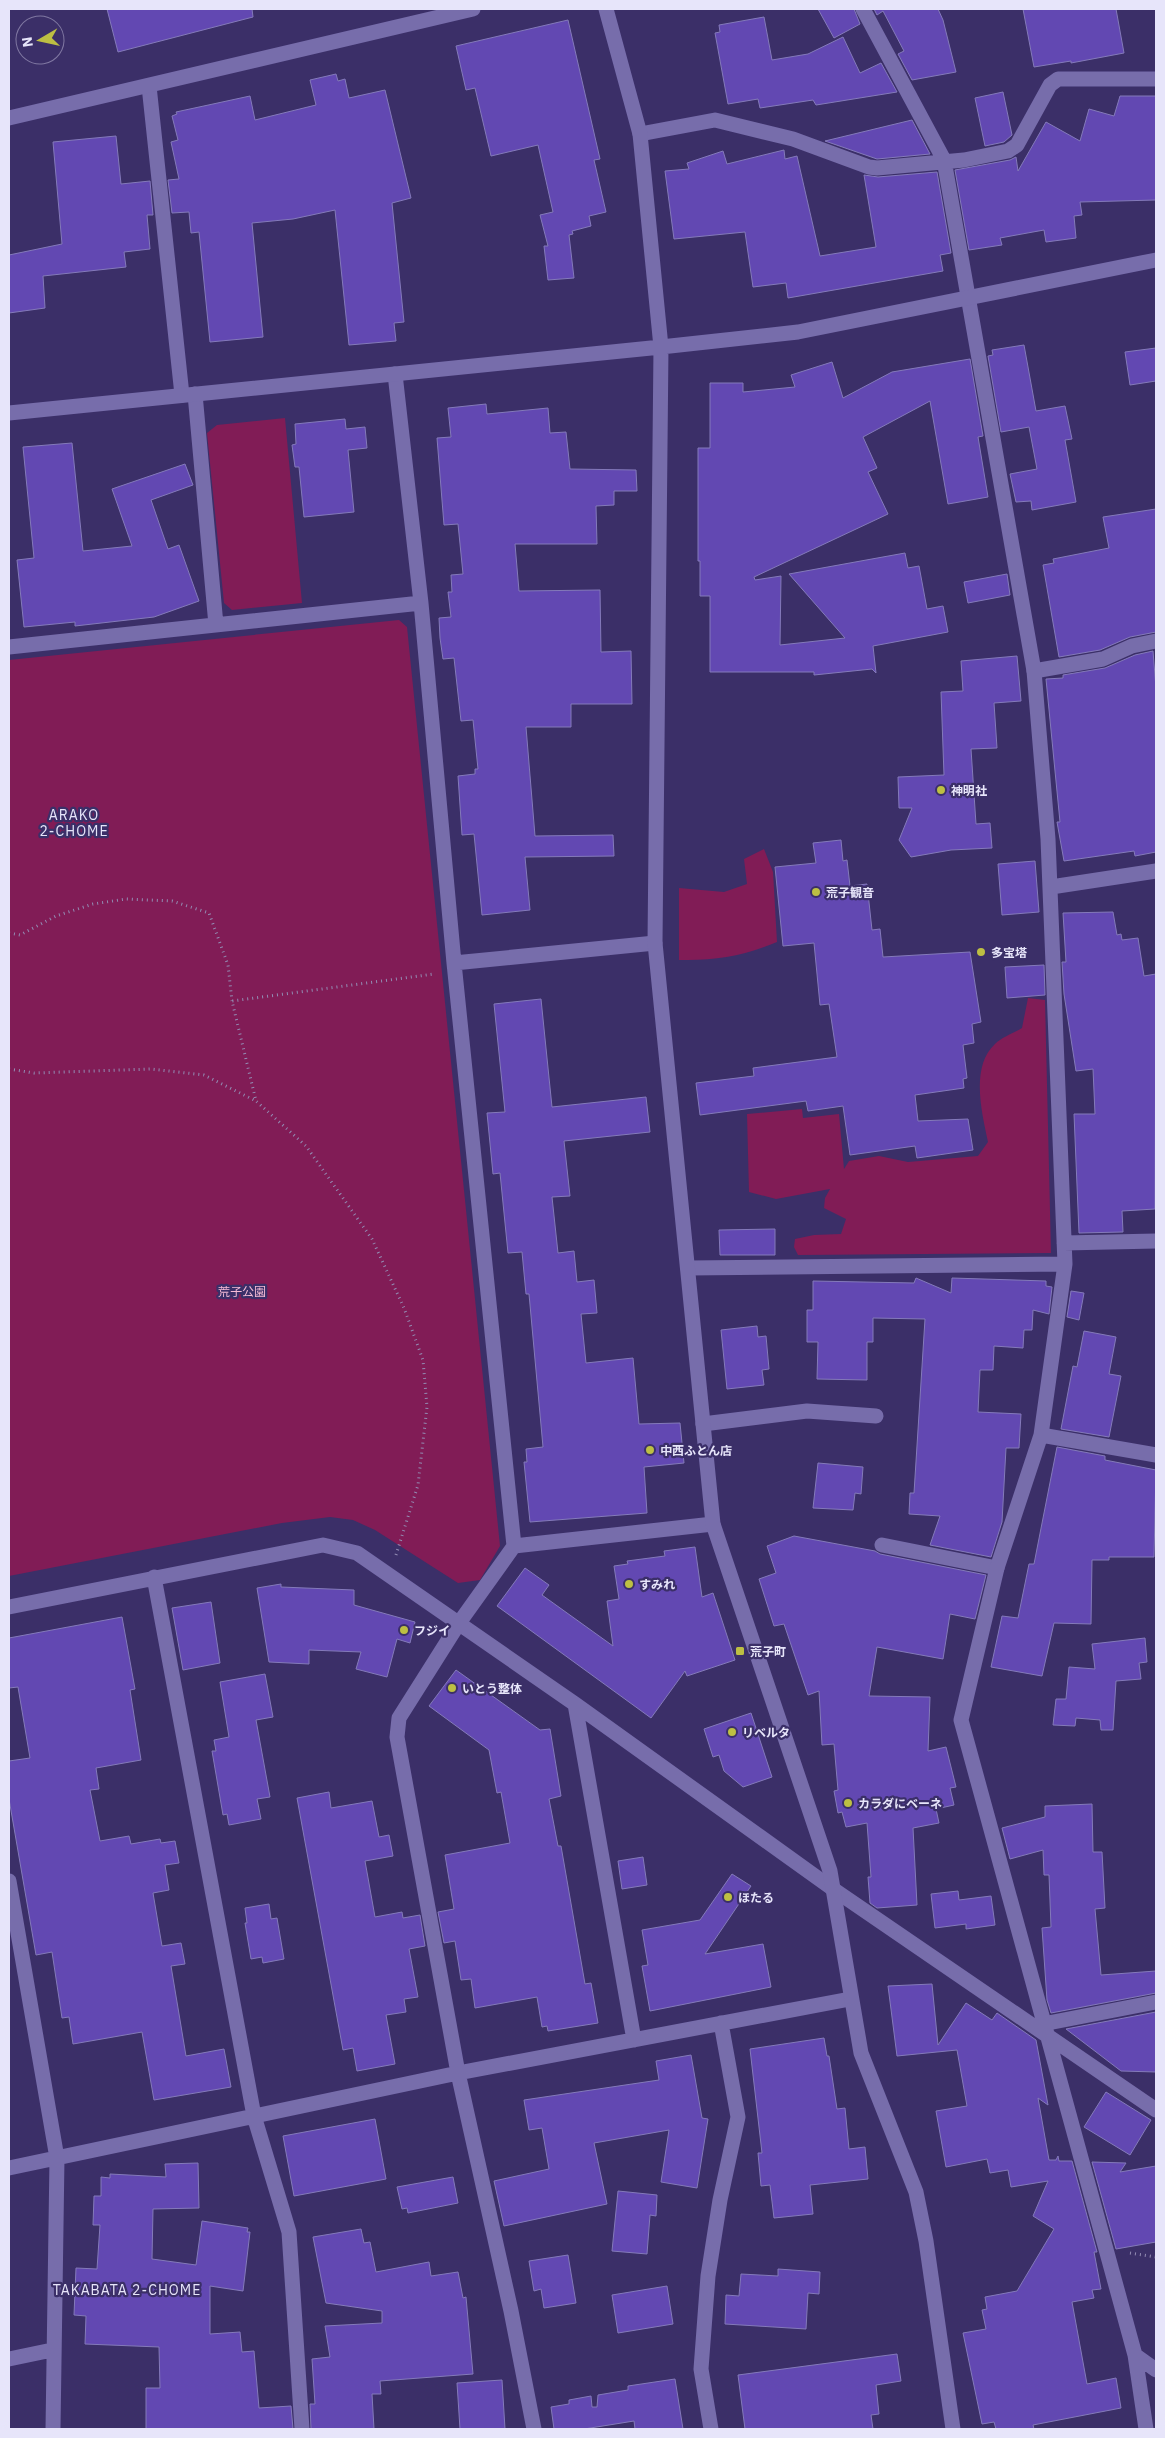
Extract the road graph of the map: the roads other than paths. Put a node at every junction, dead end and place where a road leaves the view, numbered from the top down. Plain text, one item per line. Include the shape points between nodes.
1 (473, 9) edge
2 (606, 9) edge
3 (863, 9) edge
4 (1156, 79) edge
5 (150, 86) junction
6 (9, 118) edge
7 (640, 134) junction
8 (944, 160) junction
9 (1156, 260) edge
10 (968, 299) junction
11 (662, 347) junction
12 (395, 374) junction
13 (188, 395) junction
14 (9, 413) edge
15 (421, 603) junction
16 (216, 624) junction
17 (1156, 641) edge
18 (9, 647) edge
19 (1034, 671) junction
20 (1156, 871) edge
21 (1051, 887) junction
22 (655, 943) junction
23 (454, 967) junction
24 (1156, 1242) edge
25 (1064, 1243) junction
26 (1065, 1264) junction
27 (688, 1268) junction
28 (876, 1416) dead end
29 (703, 1424) junction
30 (1040, 1435) junction
31 (1156, 1455) edge
32 (713, 1524) junction
33 (882, 1545) dead end
34 (514, 1546) junction
35 (997, 1568) junction
36 (154, 1577) junction
37 (9, 1607) edge
38 (458, 1623) junction
39 (575, 1704) junction
40 (9, 1881) edge
41 (833, 1889) junction
42 (850, 1999) junction
43 (1156, 2002) edge
44 (721, 2023) junction
45 (1045, 2030) junction
46 (634, 2040) junction
47 (458, 2073) junction
48 (1156, 2110) edge
49 (254, 2116) junction
50 (56, 2158) junction
51 (9, 2168) edge
52 (52, 2350) junction
53 (1135, 2355) junction
54 (9, 2359) edge
55 (1156, 2370) edge
56 (52, 2429) edge
57 (302, 2429) edge
58 (534, 2429) edge
59 (711, 2429) edge
60 (954, 2429) edge
61 (1146, 2429) edge

1 - 5 street
2 - 7 street
3 - 8 street
4 - 8 street via 1058,79 1050,85 1017,145 1008,151
5 - 6 street
5 - 13 street
7 - 8 street via 715,120 793,139 868,167
7 - 11 street
8 - 10 street
9 - 10 street
10 - 11 street via 798,332
10 - 19 street
11 - 12 street
11 - 22 street
12 - 13 street
12 - 15 street
13 - 14 street
13 - 16 street
15 - 16 street
15 - 23 street
16 - 18 street
17 - 19 street via 1132,646 1103,659
19 - 21 street
20 - 21 street
21 - 25 street
22 - 23 street
22 - 27 street
23 - 34 street
24 - 25 street
25 - 26 street
26 - 27 street
26 - 30 street
27 - 29 street
28 - 29 street via 807,1411
29 - 32 street
30 - 31 street
30 - 35 street
32 - 34 street
32 - 41 street via 830,1871
33 - 35 street
34 - 38 street
35 - 45 street via 961,1720
36 - 37 street
36 - 38 street via 323,1545 357,1553
36 - 49 street
38 - 39 street
38 - 47 street via 399,1718 397,1737
39 - 41 street
39 - 46 street
40 - 50 street
41 - 42 street
41 - 45 street
42 - 44 street
42 - 60 street via 862,2054 916,2192
43 - 45 street
44 - 46 street
44 - 59 street via 738,2117 708,2276 701,2369
45 - 48 street
45 - 53 street
46 - 47 street
47 - 49 street
47 - 58 street
49 - 50 street
49 - 57 street via 289,2232
50 - 51 street
50 - 52 street
52 - 54 street
52 - 56 street
53 - 55 street
53 - 61 street

